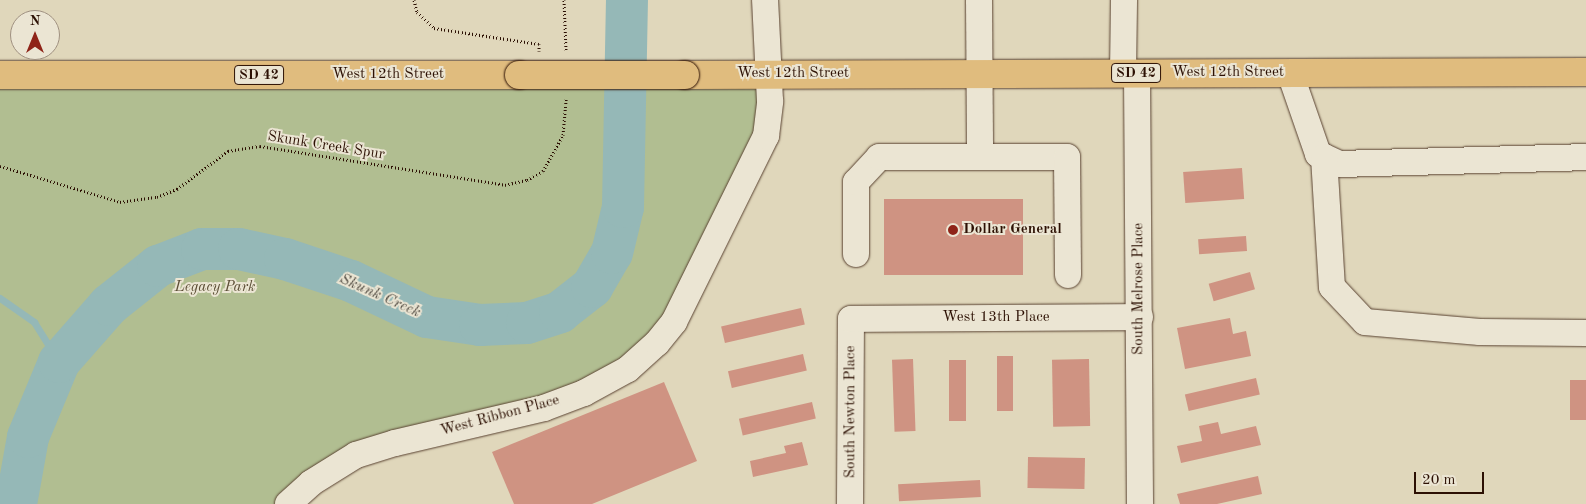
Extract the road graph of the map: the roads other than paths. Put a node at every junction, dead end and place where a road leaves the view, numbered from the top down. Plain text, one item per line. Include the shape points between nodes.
1 (766, 0) edge
2 (979, 0) edge
3 (1124, 0) edge
4 (1586, 72) edge
5 (1130, 73) junction
6 (1290, 73) junction
7 (769, 74) junction
8 (980, 74) junction
9 (0, 75) edge
10 (980, 157) junction
11 (1324, 157) junction
12 (1586, 157) edge
13 (856, 254) dead end
14 (1068, 275) dead end
15 (1140, 317) junction
16 (851, 319) joint
17 (1586, 334) edge
18 (288, 504) edge
19 (850, 504) edge
20 (1140, 504) edge

1 - 7 street, West Ribbon Place
2 - 8 street
3 - 5 street, South Melrose Place
4 - 6 main road, West 12th Street / SD 42
5 - 6 main road, West 12th Street / SD 42
5 - 8 main road, West 12th Street / SD 42
5 - 15 street, South Melrose Place
6 - 11 street via 1318,154
7 - 8 main road, West 12th Street / SD 42
7 - 9 main road, West 12th Street / SD 42, bridge
7 - 18 street, West Ribbon Place via 769,120 759,154 674,322 642,358 584,392 544,408 356,455 311,482
8 - 10 street
10 - 13 street via 879,157 856,182
10 - 14 street via 1067,157
11 - 12 street via 1339,164
11 - 17 street via 1332,288 1365,322 1480,332
15 - 16 street, West 13th Place
15 - 20 street, South Melrose Place
16 - 19 street, South Newton Place

